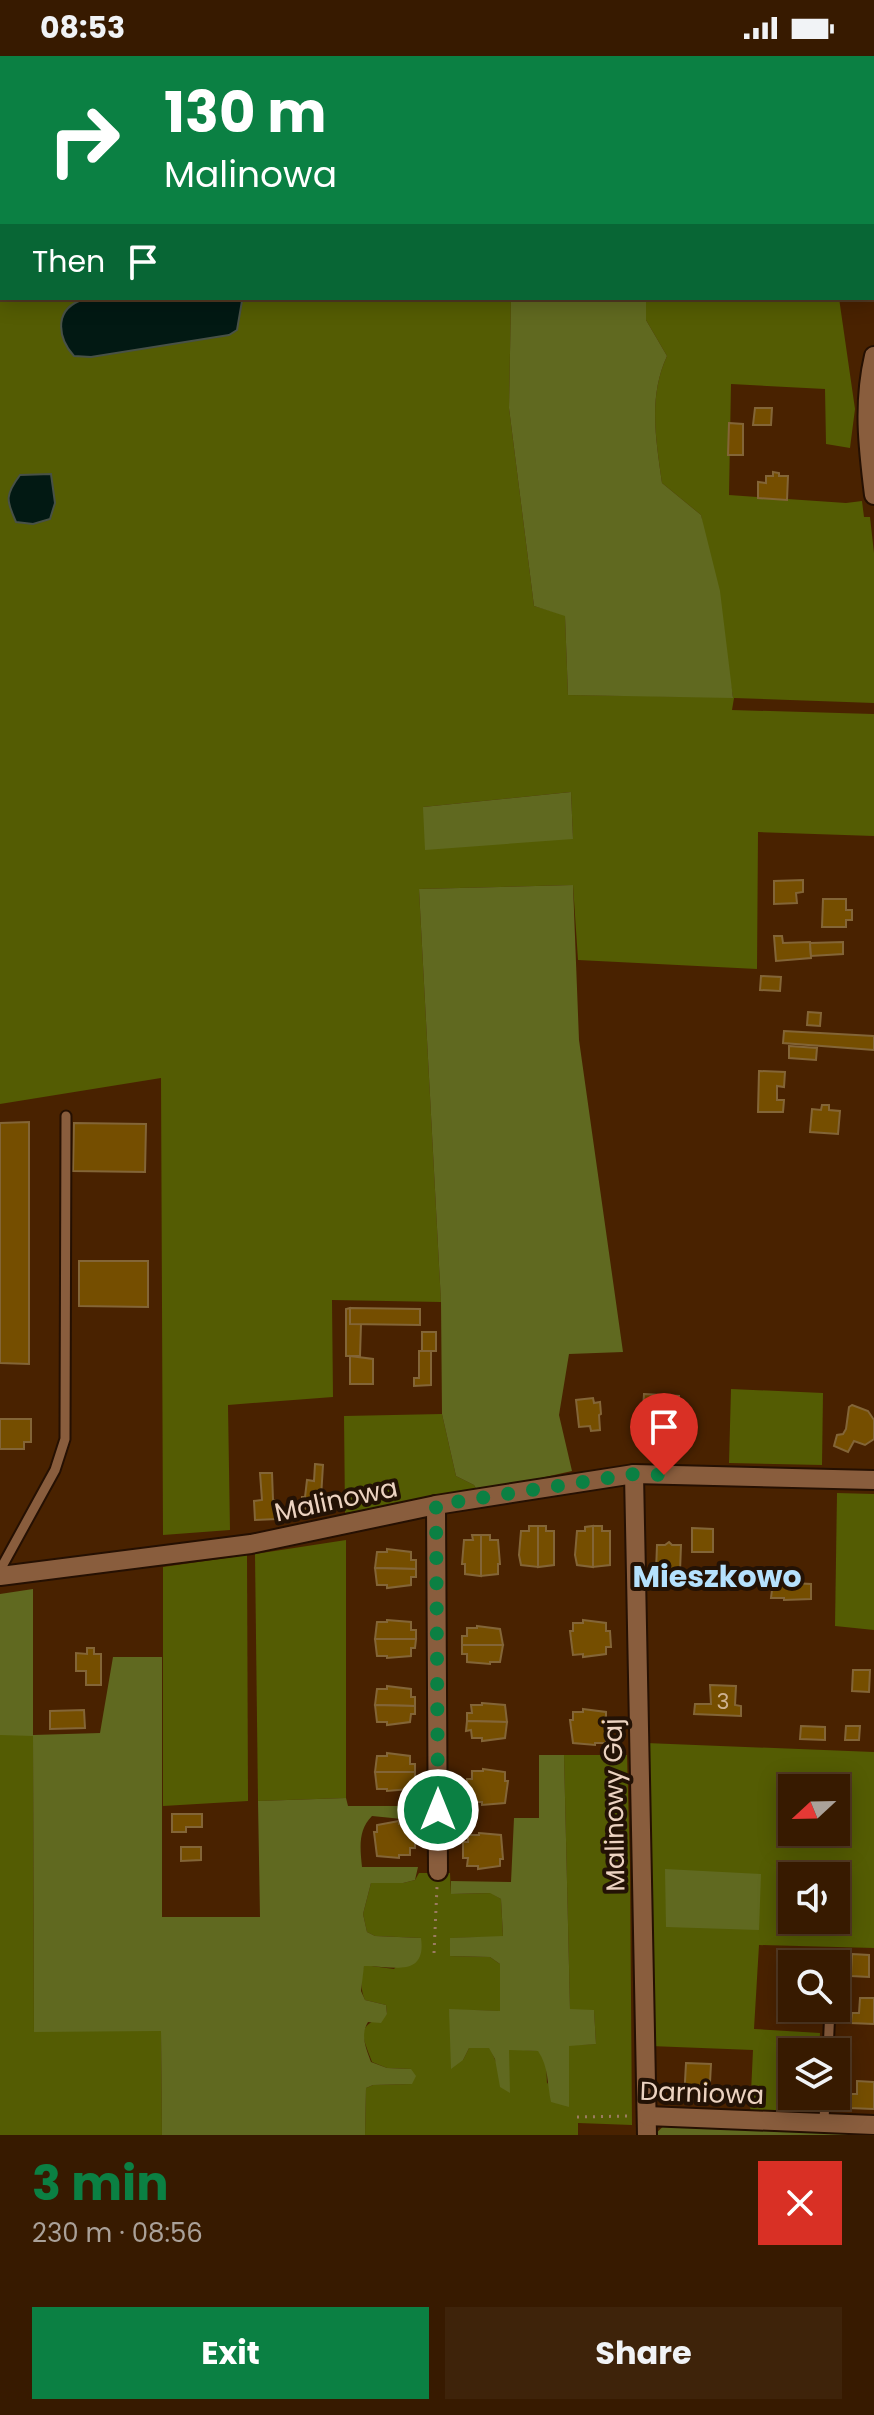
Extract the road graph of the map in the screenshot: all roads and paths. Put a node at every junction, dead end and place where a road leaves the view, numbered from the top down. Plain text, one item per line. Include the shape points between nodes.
1 (874, 356) edge
2 (874, 495) edge
3 (66, 1116) dead end
4 (634, 1474) junction
5 (874, 1480) edge
6 (436, 1505) junction
7 (0, 1570) edge
8 (0, 1576) edge
9 (438, 1871) joint
10 (434, 1953) dead end
11 (824, 2110) edge
12 (577, 2117) dead end
13 (824, 2122) junction
14 (874, 2125) edge
15 (647, 2126) edge

1 - 2 street via 866,404
3 - 7 lane via 65,1439 55,1470
4 - 5 street, Malinowa
4 - 6 street, Malinowa
4 - 15 street, Malinowy Gaj
6 - 8 street, Malinowa via 251,1544
6 - 9 street
9 - 10 path
11 - 13 lane
12 - 15 path, Darniowa
13 - 14 street, Darniowa
13 - 15 street, Darniowa

